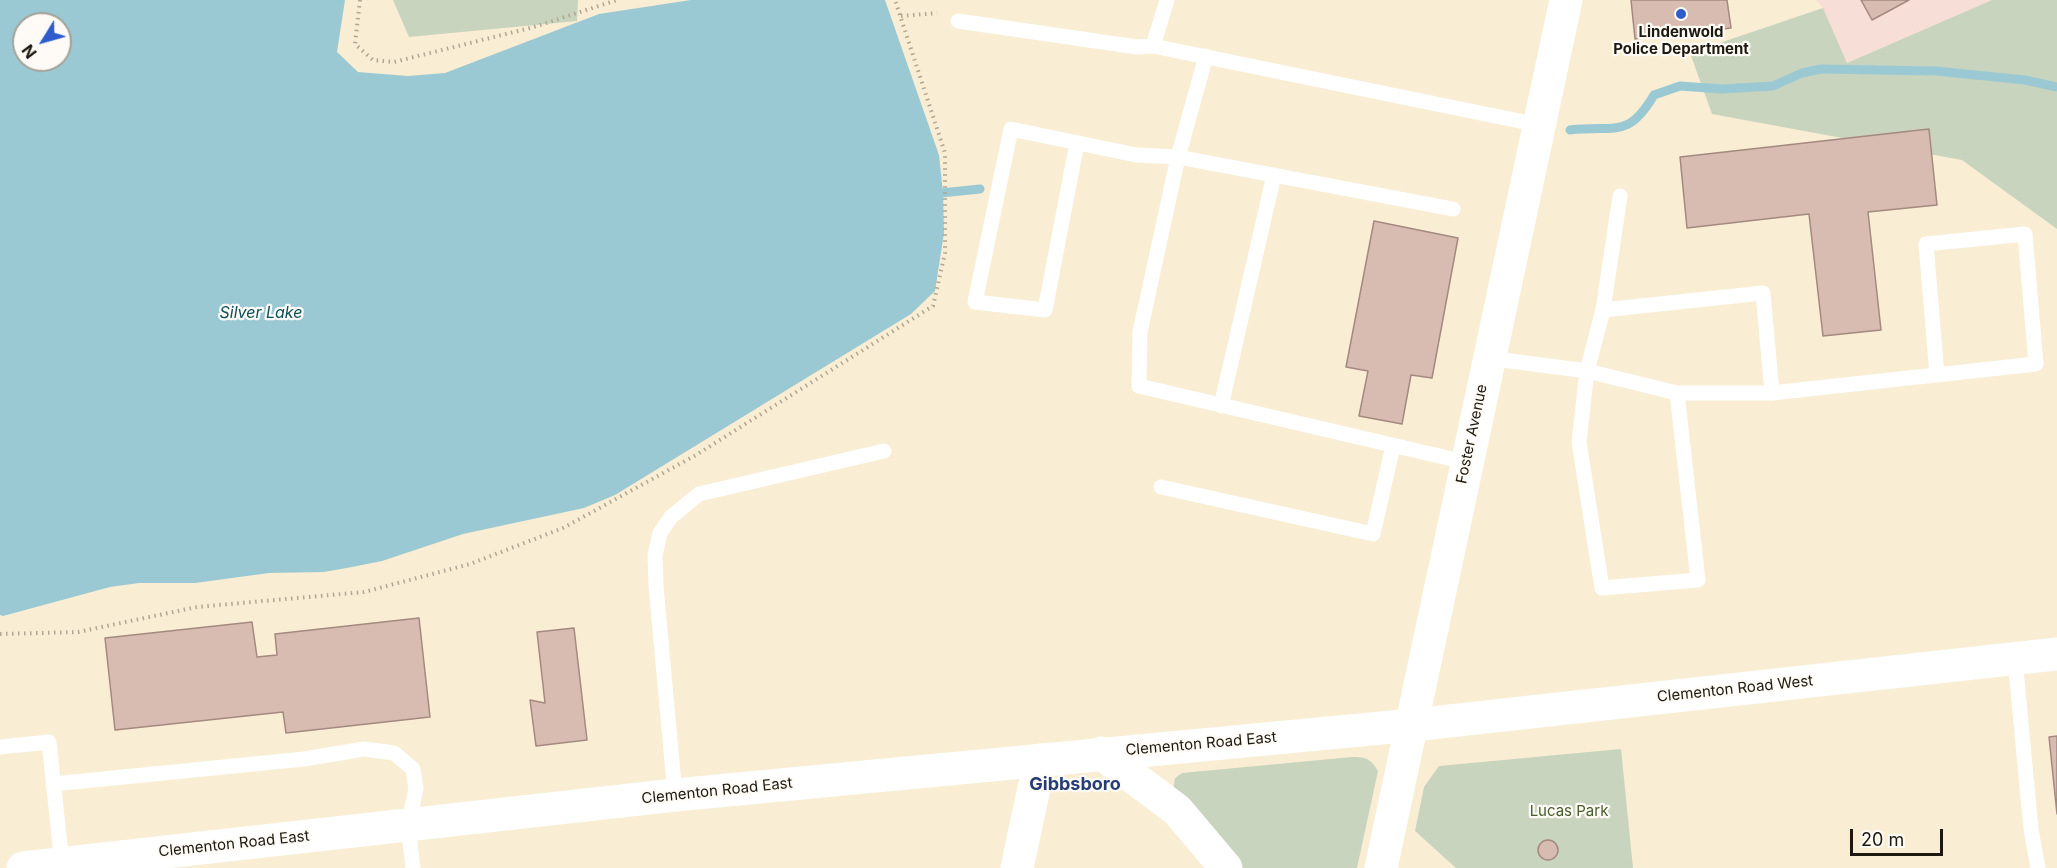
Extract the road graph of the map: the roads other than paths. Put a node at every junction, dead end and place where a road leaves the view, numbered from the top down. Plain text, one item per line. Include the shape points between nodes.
1 (1167, 0) edge
2 (1566, 0) edge
3 (958, 21) dead end
4 (1153, 46) junction
5 (1206, 56) junction
6 (1539, 125) junction
7 (1077, 142) junction
8 (1178, 156) junction
9 (1274, 175) junction
10 (1620, 196) dead end
11 (1453, 209) dead end
12 (1603, 310) junction
13 (1488, 358) junction
14 (1587, 371) junction
15 (1937, 375) junction
16 (1677, 393) junction
17 (1772, 393) junction
18 (1221, 406) junction
19 (1393, 446) junction
20 (884, 451) dead end
21 (1465, 462) junction
22 (1161, 487) dead end
23 (2057, 654) edge
24 (2015, 658) junction
25 (1413, 725) junction
26 (0, 747) edge
27 (1101, 753) junction
28 (1040, 760) junction
29 (53, 784) junction
30 (675, 795) junction
31 (408, 825) junction
32 (62, 864) junction
33 (22, 868) edge
34 (413, 868) edge
35 (1017, 868) edge
36 (1226, 868) edge
37 (1381, 868) edge
38 (2038, 868) edge

1 - 4 lane
2 - 6 main road, Foster Avenue
3 - 4 lane via 1137,47
4 - 5 lane
5 - 6 lane
5 - 8 lane
6 - 13 main road, Foster Avenue
7 - 7 lane via 1011,129 975,302 1045,310
7 - 8 lane via 1136,155
8 - 9 lane
8 - 18 lane via 1140,332 1139,386
9 - 11 lane
9 - 18 lane
10 - 12 lane
12 - 14 lane
12 - 17 lane via 1763,293
13 - 14 lane
13 - 21 main road, Foster Avenue
14 - 16 lane
14 - 16 lane via 1580,442 1602,588 1698,580
15 - 15 lane via 2036,364 2025,234 1926,244
15 - 17 lane
16 - 17 lane
18 - 19 lane
19 - 21 lane
19 - 22 lane via 1372,534
20 - 30 lane via 699,494 671,517 660,533 655,555 656,586
21 - 25 main road, Foster Avenue
23 - 24 main road, Clementon Road West
24 - 25 main road, Clementon Road West
24 - 38 lane
25 - 27 main road, Clementon Road East
25 - 37 main road, Foster Avenue
26 - 29 lane via 49,742
27 - 28 main road, Clementon Road East
27 - 36 main road via 1177,810
28 - 30 main road, Clementon Road East
28 - 35 main road
29 - 31 lane via 304,759 364,749 394,753 412,769 416,789
29 - 32 lane
30 - 31 main road, Clementon Road East
31 - 32 main road, Clementon Road East
31 - 34 lane
32 - 33 main road, Clementon Road East

